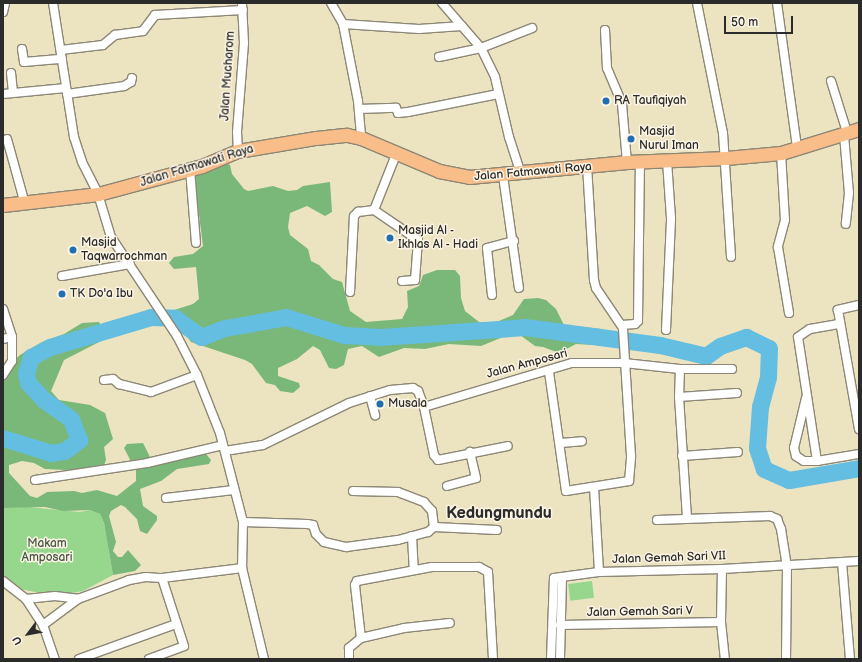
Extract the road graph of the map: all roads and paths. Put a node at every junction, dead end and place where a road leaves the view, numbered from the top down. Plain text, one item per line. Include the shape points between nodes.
1 (5, 3) edge
2 (53, 3) edge
3 (331, 3) edge
4 (442, 3) edge
5 (697, 3) edge
6 (777, 3) edge
7 (243, 6) edge
8 (3, 12) edge
9 (343, 24) junction
10 (462, 26) junction
11 (532, 28) dead end
12 (605, 30) dead end
13 (481, 48) junction
14 (22, 49) dead end
15 (61, 54) junction
16 (439, 57) dead end
17 (11, 73) dead end
18 (132, 78) dead end
19 (831, 81) dead end
20 (66, 91) junction
21 (13, 93) junction
22 (3, 94) edge
23 (498, 94) junction
24 (359, 109) junction
25 (850, 132) edge
26 (361, 138) junction
27 (7, 139) dead end
28 (798, 148) junction
29 (238, 151) junction
30 (398, 152) junction
31 (781, 153) junction
32 (726, 158) junction
33 (667, 161) junction
34 (634, 162) junction
35 (587, 167) junction
36 (190, 169) junction
37 (521, 173) junction
38 (503, 176) junction
39 (98, 194) junction
40 (25, 204) junction
41 (3, 205) edge
42 (374, 210) junction
43 (846, 224) dead end
44 (514, 241) junction
45 (196, 243) dead end
46 (731, 257) dead end
47 (130, 264) junction
48 (62, 276) dead end
49 (402, 281) dead end
50 (519, 288) dead end
51 (350, 292) dead end
52 (492, 295) dead end
53 (859, 305) edge
54 (3, 309) edge
55 (789, 313) dead end
56 (840, 324) junction
57 (623, 327) junction
58 (666, 330) dead end
59 (12, 337) junction
60 (3, 339) edge
61 (624, 359) junction
62 (732, 368) dead end
63 (680, 369) junction
64 (549, 372) junction
65 (3, 375) edge
66 (197, 375) junction
67 (104, 380) dead end
68 (737, 393) dead end
69 (807, 394) junction
70 (370, 396) junction
71 (679, 398) junction
72 (424, 407) junction
73 (375, 415) dead end
74 (859, 429) edge
75 (582, 441) dead end
76 (561, 443) junction
77 (508, 446) dead end
78 (224, 448) junction
79 (470, 452) junction
80 (738, 452) dead end
81 (859, 454) edge
82 (682, 456) junction
83 (817, 461) junction
84 (35, 480) dead end
85 (447, 486) dead end
86 (594, 487) junction
87 (234, 490) junction
88 (353, 491) dead end
89 (166, 498) dead end
90 (687, 519) junction
91 (657, 520) dead end
92 (243, 522) junction
93 (434, 527) junction
94 (497, 530) dead end
95 (412, 536) junction
96 (859, 561) edge
97 (842, 562) junction
98 (787, 566) junction
99 (242, 568) junction
100 (722, 569) junction
101 (414, 570) junction
102 (599, 572) junction
103 (562, 577) junction
104 (162, 578) junction
105 (3, 581) edge
106 (26, 599) junction
107 (78, 599) junction
108 (721, 622) junction
109 (450, 623) dead end
110 (43, 624) junction
111 (176, 624) junction
112 (560, 625) junction
113 (361, 638) junction
114 (54, 659) edge
115 (79, 659) edge
116 (149, 659) edge
117 (264, 659) edge
118 (349, 659) edge
119 (493, 659) edge
120 (551, 659) edge
121 (560, 659) edge
122 (725, 659) edge
123 (786, 659) edge
124 (850, 659) edge

1 - 8 street
2 - 15 street
3 - 9 street
4 - 10 street
5 - 32 street
6 - 28 street
7 - 15 street via 155,15 143,30 115,35 103,45
7 - 29 street, Jalan Mucharom via 243,70 237,132
9 - 10 street via 419,29
9 - 24 street
10 - 13 street
11 - 13 street
12 - 34 street via 607,68 622,104
13 - 16 street
13 - 23 street via 494,76
14 - 15 street via 21,62
15 - 20 street
17 - 21 street
18 - 20 street via 124,86
19 - 25 street
20 - 21 street
20 - 39 street via 77,149
21 - 22 street
23 - 24 street via 408,112 398,112 396,108
23 - 37 street
24 - 26 street
25 - 28 main road, Jalan Fatmawati Raya
25 - 43 street
26 - 29 main road, Jalan Fatmawati Raya via 347,135 316,138
26 - 30 main road, Jalan Fatmawati Raya
27 - 40 street
28 - 31 main road, Jalan Fatmawati Raya
29 - 36 main road, Jalan Fatmawati Raya
30 - 38 main road, Jalan Fatmawati Raya via 457,176
30 - 42 street
31 - 32 main road, Jalan Fatmawati Raya
31 - 55 street via 785,220 778,247
32 - 33 main road, Jalan Fatmawati Raya
32 - 46 street
33 - 34 main road, Jalan Fatmawati Raya
33 - 58 street via 671,218
34 - 35 main road, Jalan Fatmawati Raya
34 - 57 street via 638,321
35 - 37 main road, Jalan Fatmawati Raya
35 - 57 street via 594,280 596,288
36 - 39 main road, Jalan Fatmawati Raya
36 - 45 street
37 - 38 main road, Jalan Fatmawati Raya
38 - 44 street
39 - 40 main road, Jalan Fatmawati Raya
39 - 47 street via 109,233
40 - 41 main road, Jalan Fatmawati Raya
42 - 49 street via 418,240 415,280
42 - 51 street via 358,212 354,216
44 - 50 street
44 - 52 street via 487,248
47 - 48 street
47 - 66 street via 161,311
53 - 56 street via 838,310
54 - 59 street
56 - 69 street via 810,329 799,335
56 - 74 street
57 - 61 street
59 - 60 street
59 - 65 street via 12,361
61 - 63 street, Jalan Amposari
61 - 64 street, Jalan Amposari via 572,363
61 - 86 street via 630,478
62 - 63 street, Jalan Amposari
63 - 71 street
64 - 72 street, Jalan Amposari
64 - 76 street
66 - 67 street via 151,392 119,384 113,379
66 - 78 street
68 - 71 street
69 - 83 street
69 - 83 street via 793,452 804,461
70 - 72 street via 413,388 418,391
70 - 73 street
70 - 78 street via 330,411 263,445
71 - 82 street
72 - 79 street via 436,460
75 - 76 street
76 - 86 street via 561,467 566,491
77 - 79 street
78 - 84 street
78 - 87 street
79 - 85 street via 476,478
80 - 82 street
81 - 83 street
82 - 90 street
86 - 102 street
87 - 89 street
87 - 92 street
88 - 93 street via 398,492 424,502 432,511
90 - 91 street
90 - 98 street via 775,517 781,529
92 - 95 street via 313,525 316,534 324,542 342,546
92 - 99 street
93 - 94 street
93 - 95 street via 428,532
95 - 101 street
96 - 97 street, Jalan Gemah Sari VII
97 - 98 street, Jalan Gemah Sari VII
97 - 124 street
98 - 100 street, Jalan Gemah Sari VII
98 - 123 street
99 - 104 street
99 - 117 street
100 - 102 street, Jalan Gemah Sari VII
100 - 108 street
101 - 113 street via 361,578 355,585
101 - 119 street via 479,567 486,571 489,576
102 - 103 street, Jalan Gemah Sari VII
103 - 112 street
103 - 120 street, Jalan Gemah Sari VII via 553,579
104 - 107 street via 129,580
104 - 111 street
105 - 106 street
106 - 107 street via 55,596
106 - 110 street
107 - 110 street
108 - 112 street, Jalan Gemah Sari V
108 - 122 street
109 - 113 street via 398,629
110 - 114 street
111 - 115 street
111 - 116 street via 184,646
112 - 121 street
113 - 118 street via 349,648

